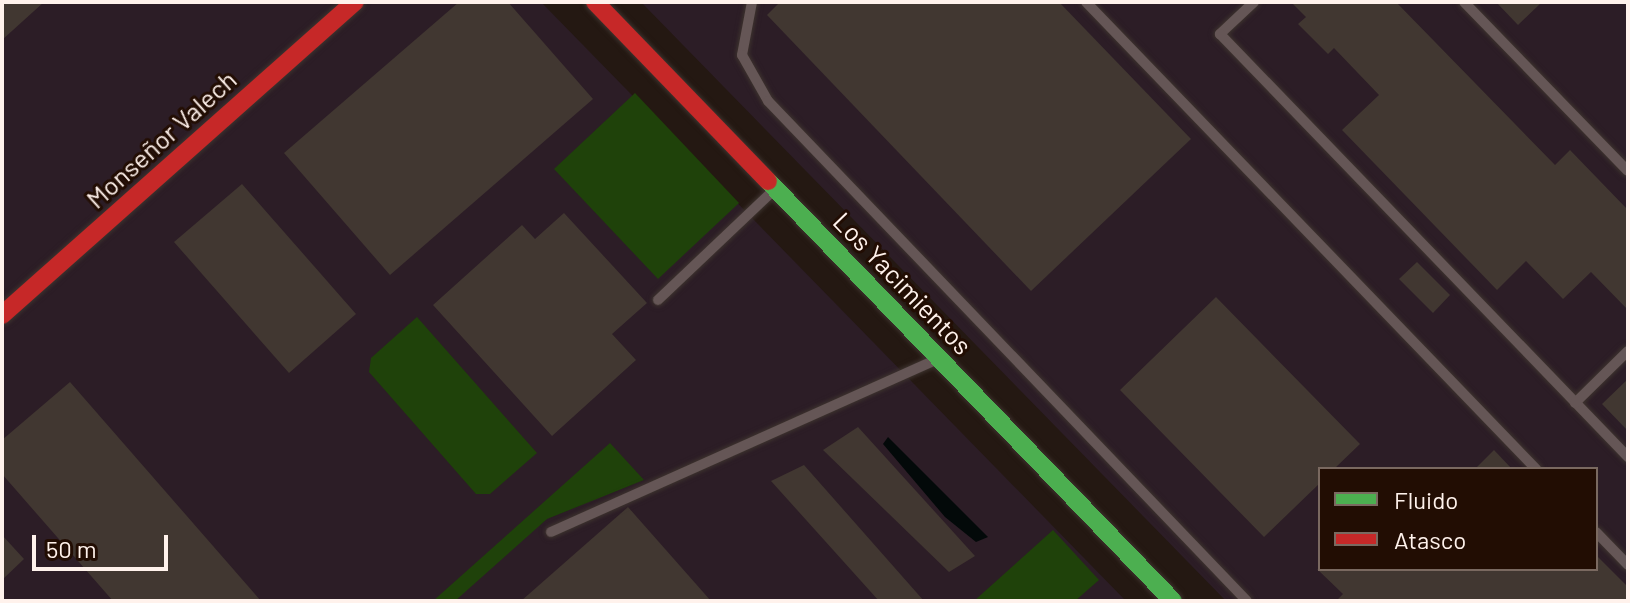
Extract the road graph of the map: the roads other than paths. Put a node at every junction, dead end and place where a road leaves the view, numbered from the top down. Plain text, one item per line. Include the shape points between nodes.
1 (355, 2) edge
2 (595, 2) edge
3 (752, 2) edge
4 (1086, 2) edge
5 (1254, 2) edge
6 (1464, 2) edge
7 (1628, 171) edge
8 (775, 189) junction
9 (658, 300) dead end
10 (2, 315) edge
11 (1628, 351) edge
12 (940, 359) junction
13 (1575, 403) junction
14 (1628, 457) edge
15 (1534, 467) edge
16 (551, 532) dead end
17 (1598, 534) edge
18 (1628, 565) edge
19 (1173, 601) edge
20 (1247, 601) edge

1 - 10 street, Monseñor Valech
2 - 8 street, Los Yacimientos
3 - 20 lane via 742,55 768,101
4 - 15 lane
5 - 13 lane via 1220,34
6 - 7 lane
8 - 9 lane
8 - 12 street, Los Yacimientos
11 - 13 lane
12 - 16 lane
12 - 19 street, Los Yacimientos
13 - 14 lane
17 - 18 lane

